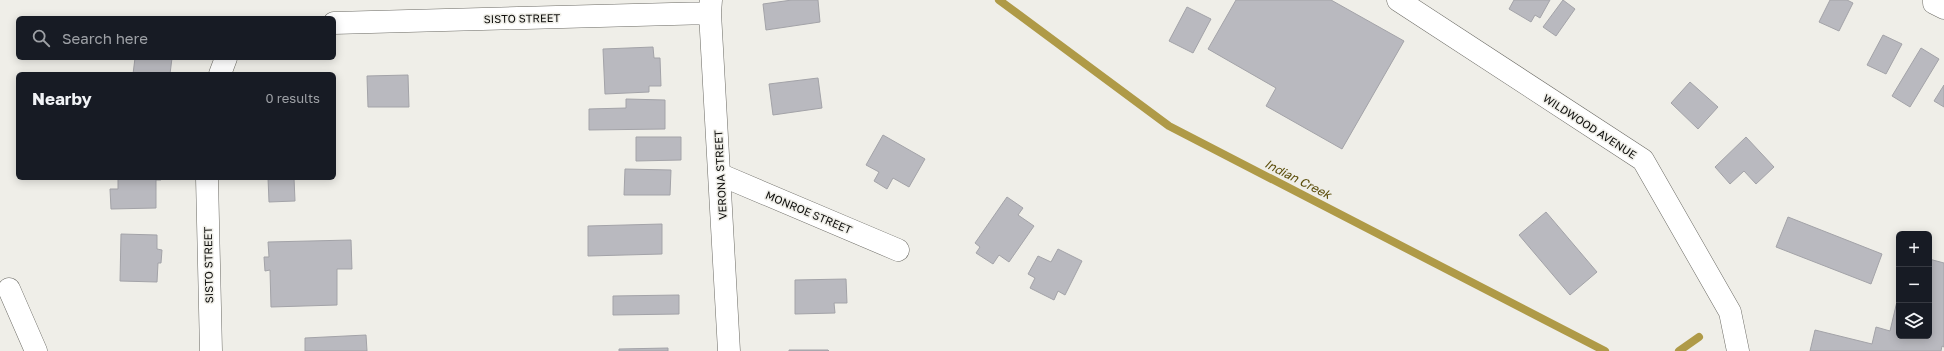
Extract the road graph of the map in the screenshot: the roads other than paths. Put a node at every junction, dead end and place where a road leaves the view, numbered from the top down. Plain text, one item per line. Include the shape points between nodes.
1 (1398, 0) edge
2 (711, 7) edge
3 (336, 23) edge
4 (225, 60) edge
5 (221, 72) edge
6 (720, 175) junction
7 (207, 180) edge
8 (898, 250) dead end
9 (9, 289) dead end
10 (36, 351) edge
11 (211, 351) edge
12 (729, 351) edge
13 (1738, 351) edge

1 - 13 street, WILDWOOD AVENUE via 1643,160 1730,312
2 - 3 street, SISTO STREET
2 - 6 street, VERONA STREET
4 - 5 street
6 - 8 street, MONROE STREET
6 - 12 street, VERONA STREET
7 - 11 street, SISTO STREET
9 - 10 street

